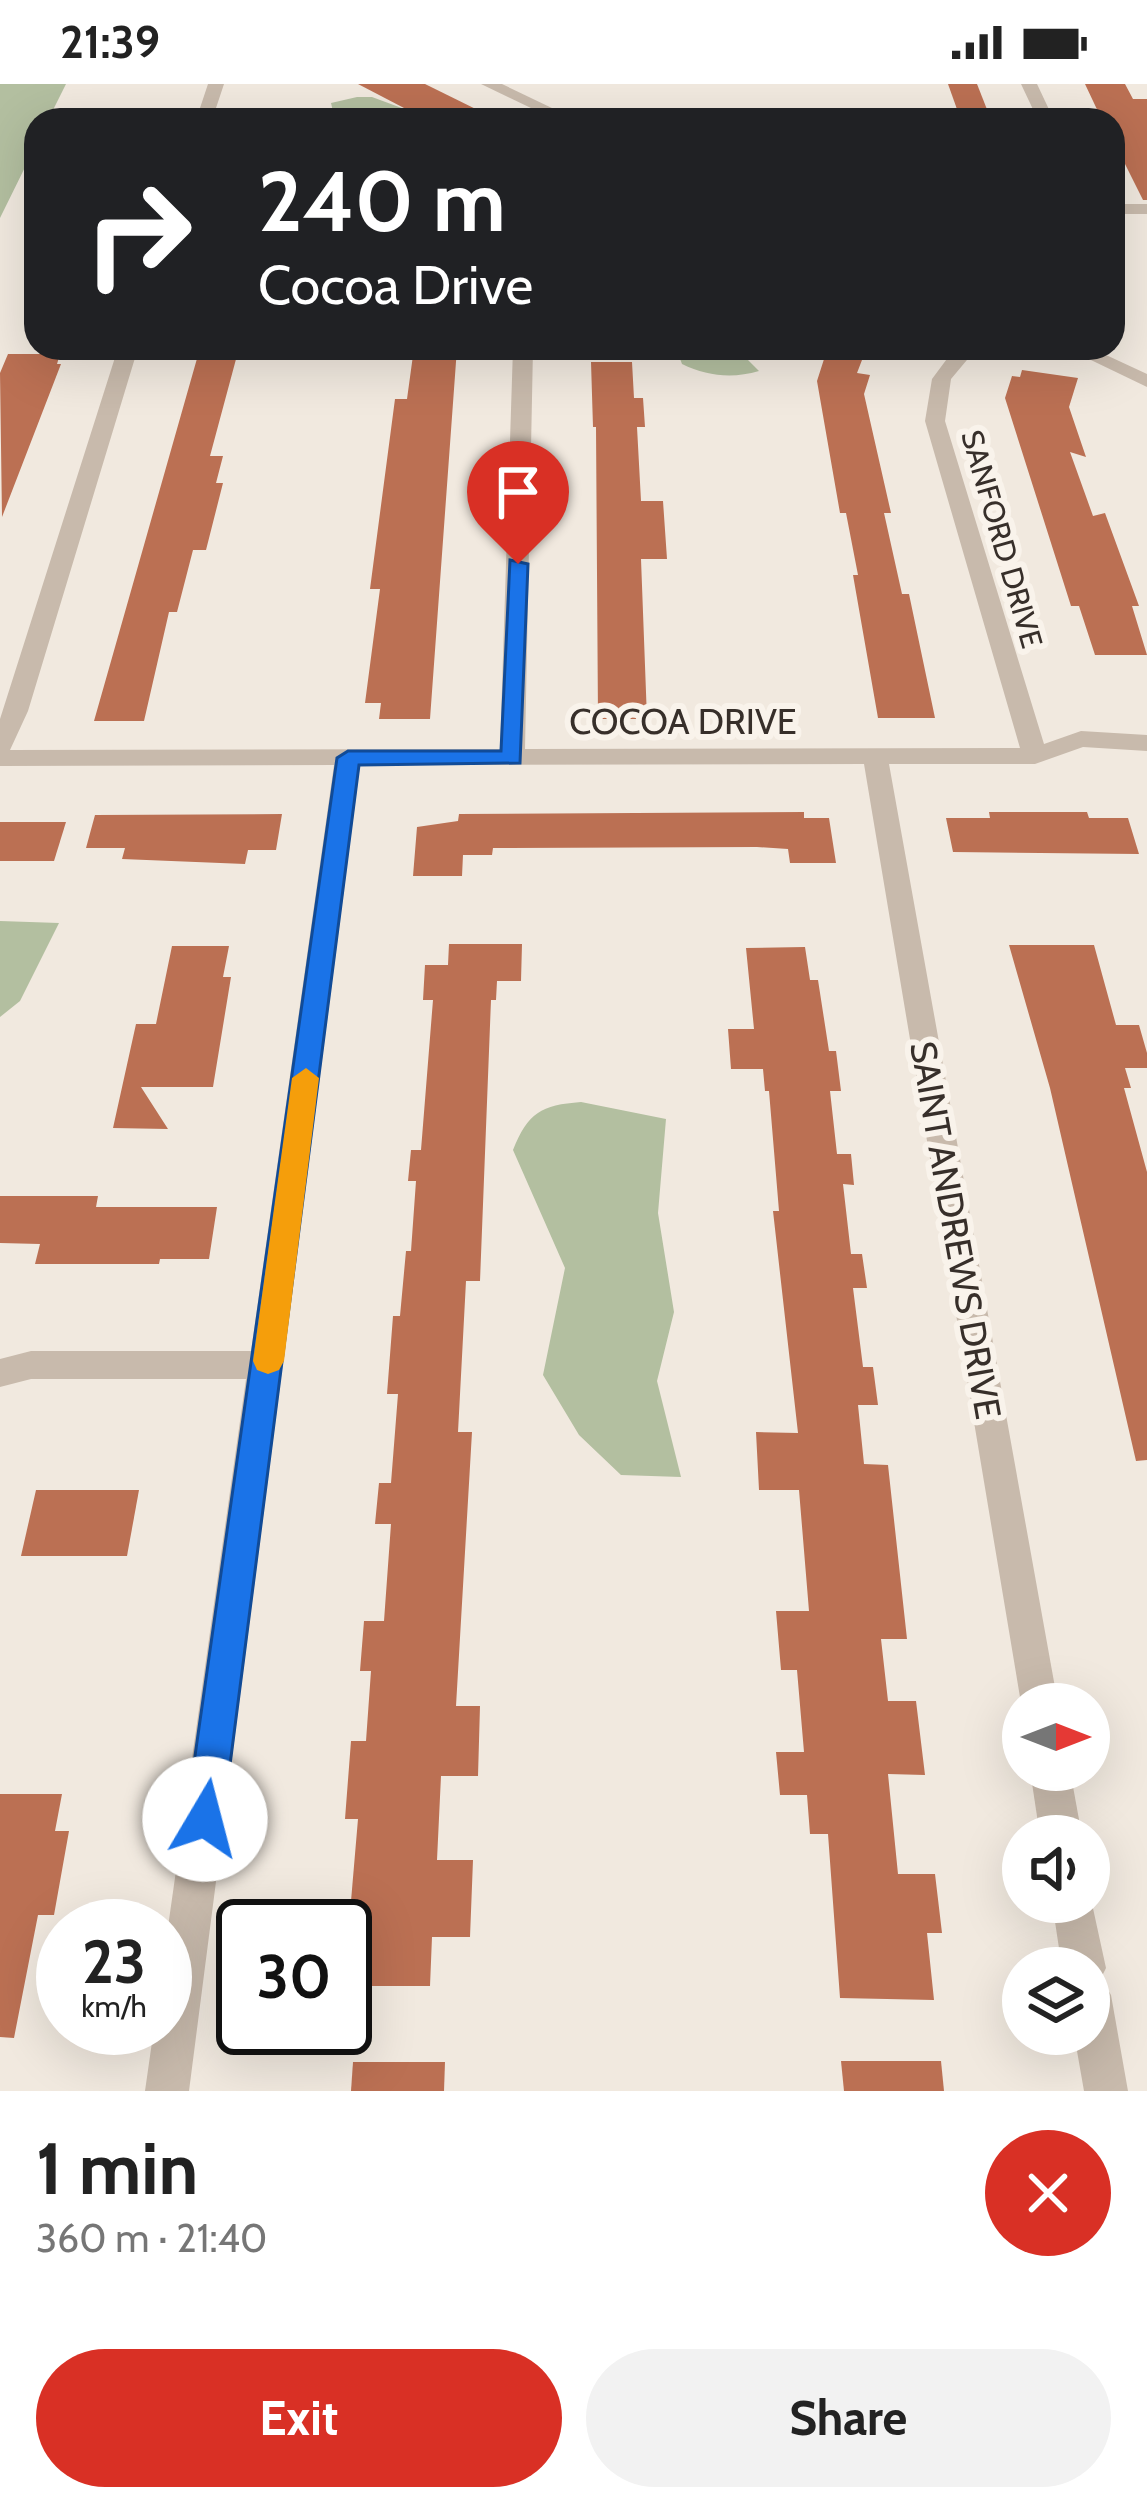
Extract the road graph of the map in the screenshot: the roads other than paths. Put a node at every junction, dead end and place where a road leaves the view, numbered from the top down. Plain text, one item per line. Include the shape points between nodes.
1 (489, 84) edge
2 (542, 108) edge
3 (124, 360) edge
4 (523, 360) edge
5 (951, 360) edge
6 (1103, 360) edge
7 (1147, 380) edge
8 (1147, 743) edge
9 (0, 747) edge
10 (1035, 755) junction
11 (875, 756) junction
12 (0, 758) edge
13 (348, 758) junction
14 (512, 758) junction
15 (268, 1365) junction
16 (0, 1373) edge
17 (1034, 1683) edge
18 (1100, 2055) edge
19 (167, 2091) edge
20 (1106, 2091) edge

1 - 2 street
3 - 9 street
4 - 14 street
5 - 10 street, SANFORD DRIVE via 937,383 935,421
6 - 7 street
8 - 10 street, COCOA DRIVE via 1081,739
10 - 11 street, COCOA DRIVE
11 - 14 street, COCOA DRIVE
11 - 17 street, SAINT ANDREWS DRIVE
12 - 13 street, COCOA DRIVE
13 - 14 street, COCOA DRIVE
13 - 15 street
15 - 16 street via 32,1365
15 - 19 street
18 - 20 street

